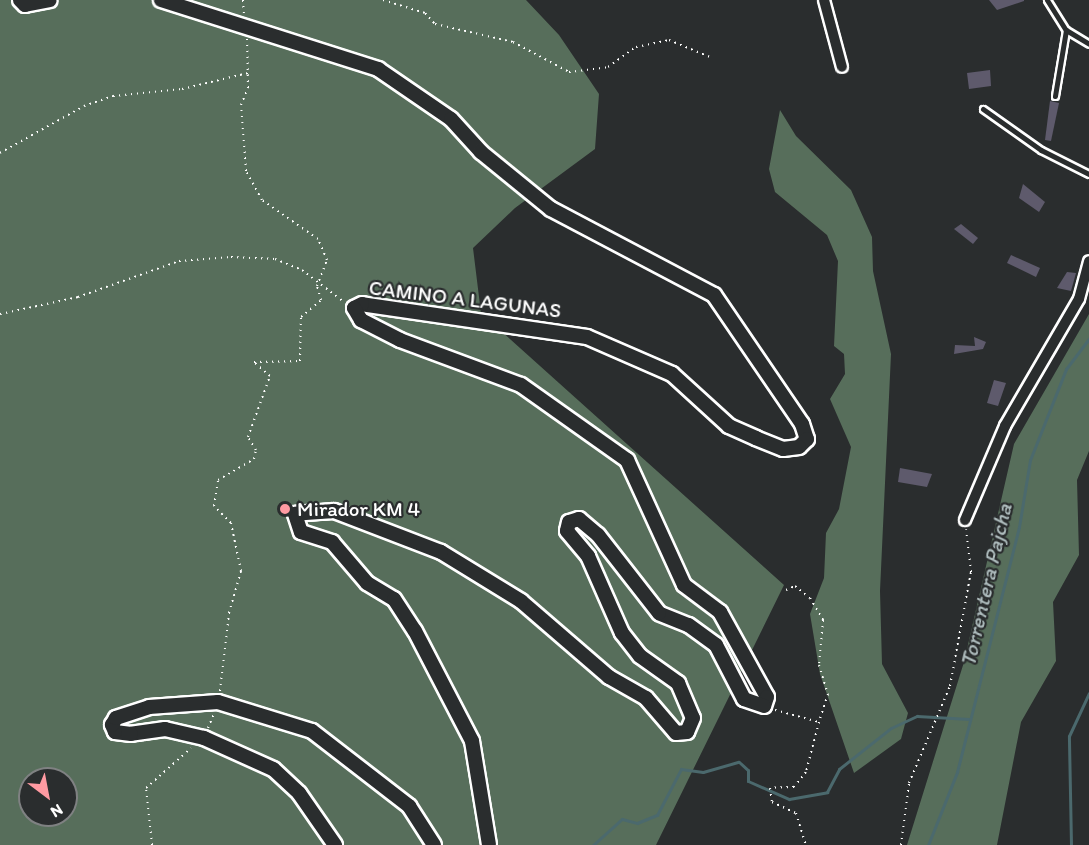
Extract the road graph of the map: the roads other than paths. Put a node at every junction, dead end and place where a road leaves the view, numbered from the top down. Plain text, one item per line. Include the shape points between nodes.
1 (20, 0) edge
2 (50, 0) edge
3 (161, 0) edge
4 (824, 0) edge
5 (1047, 0) edge
6 (1066, 30) junction
7 (1089, 44) edge
8 (842, 67) dead end
9 (1055, 96) dead end
10 (983, 109) dead end
11 (1089, 174) edge
12 (1089, 261) edge
13 (965, 520) road end
14 (335, 845) edge
15 (434, 845) edge
16 (489, 845) edge

1 - 2 street via 25,5
3 - 16 street, CAMINO A LAGUNAS via 246,31 378,69 451,119 481,152 551,209 697,282 729,311 807,439 799,447 783,448 729,426 672,374 586,337 362,304 354,308 361,320 400,340 521,385 627,460 684,585 720,612 766,697 764,706 744,699 716,645 688,625 658,613 598,534 579,519 569,522 567,531 588,556 622,633 640,656 678,683 693,718 687,732 676,733 646,698 609,677 520,601 441,552 334,511 295,514 301,532 332,542 367,583 394,599 415,631 472,741
4 - 8 street
5 - 6 lane
6 - 7 lane
6 - 9 lane
10 - 11 lane via 1041,150
12 - 13 street via 1079,299 1005,426
14 - 15 street via 299,793 273,769 204,738 165,729 115,732 112,725 149,707 218,702 312,731 409,806

